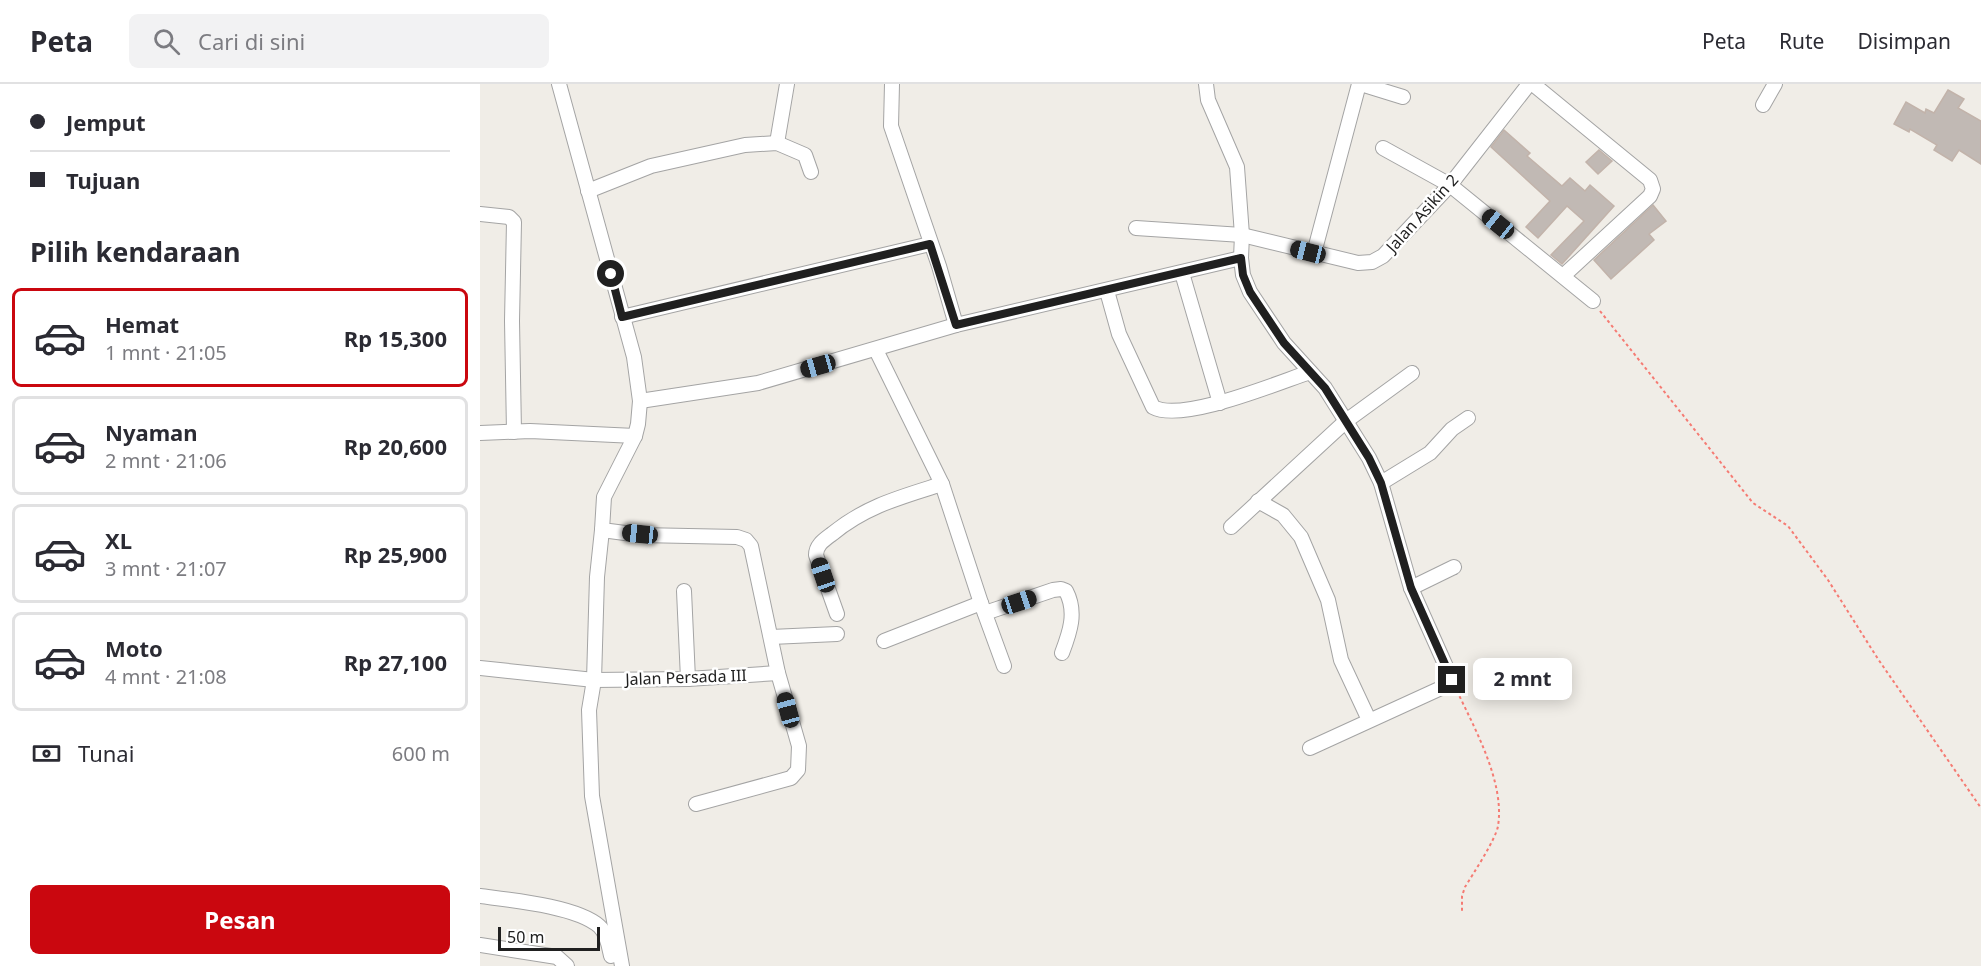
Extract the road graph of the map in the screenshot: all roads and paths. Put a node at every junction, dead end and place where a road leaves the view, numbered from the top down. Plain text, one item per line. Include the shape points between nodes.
1 (560, 84) edge
2 (787, 84) edge
3 (892, 84) edge
4 (1206, 84) edge
5 (1360, 84) edge
6 (1531, 84) edge
7 (1775, 84) edge
8 (1403, 97) dead end
9 (1764, 105) dead end
10 (777, 143) junction
11 (1383, 148) dead end
12 (811, 172) dead end
13 (1450, 185) junction
14 (588, 191) junction
15 (480, 214) edge
16 (1136, 228) dead end
17 (1242, 236) junction
18 (930, 244) junction
19 (1314, 253) junction
20 (1241, 258) junction
21 (1182, 273) junction
22 (1563, 276) junction
23 (1107, 291) junction
24 (1593, 301) joint
25 (622, 317) junction
26 (956, 325) junction
27 (876, 350) junction
28 (1310, 372) junction
29 (1412, 373) dead end
30 (640, 401) junction
31 (1220, 403) junction
32 (1468, 418) dead end
33 (1346, 421) junction
34 (514, 432) junction
35 (480, 433) edge
36 (635, 436) junction
37 (1381, 483) junction
38 (942, 484) junction
39 (1258, 501) junction
40 (1231, 527) dead end
41 (602, 530) junction
42 (1454, 567) dead end
43 (1411, 588) junction
44 (684, 591) dead end
45 (983, 608) junction
46 (837, 614) dead end
47 (837, 634) dead end
48 (771, 637) junction
49 (884, 641) dead end
50 (1062, 653) dead end
51 (1004, 666) dead end
52 (480, 668) edge
53 (778, 673) junction
54 (688, 679) junction
55 (594, 680) junction
56 (1452, 680) junction
57 (1369, 720) junction
58 (1310, 748) dead end
59 (696, 804) dead end
60 (1981, 808) edge
61 (480, 896) edge
62 (1462, 911) dead end
63 (480, 945) edge
64 (567, 966) edge
65 (614, 966) edge
66 (622, 966) edge

1 - 14 street
2 - 10 street
3 - 18 street via 891,126
4 - 17 street via 1208,100 1237,168
5 - 8 street
5 - 19 street
6 - 13 street, Jalan Asikin 2
6 - 22 street via 1650,180 1653,189
7 - 9 street
10 - 12 street via 805,155
10 - 14 street via 745,145 651,166
11 - 13 street
13 - 19 street, Jalan Asikin 2 via 1383,256 1372,262 1358,263
13 - 22 street
14 - 25 street
15 - 34 street via 509,217 514,222
16 - 17 street, Jalan Asikin 2
17 - 19 street, Jalan Asikin 2
17 - 20 street
18 - 25 street
18 - 26 street
20 - 21 street
20 - 28 street via 1250,292 1284,343
21 - 23 street
21 - 31 street
22 - 24 street
23 - 26 street
23 - 31 street via 1119,334 1153,407 1172,413
24 - 60 path via 1753,503 1788,526
25 - 30 street via 634,357
26 - 27 street
27 - 30 street via 758,383
27 - 38 street
28 - 31 street
28 - 33 street
29 - 33 street
30 - 36 street
32 - 37 street via 1430,453
33 - 37 street
33 - 39 street
34 - 35 street
34 - 36 street
36 - 41 street via 604,497
37 - 43 street
38 - 45 street
38 - 46 street via 875,506 849,520 818,545 816,555
39 - 40 street
39 - 57 street via 1283,515 1301,537 1328,600 1341,660
41 - 48 street via 746,540 751,546
41 - 55 street
42 - 43 street
43 - 56 street
44 - 54 street
45 - 49 street
45 - 50 street via 1053,590 1066,591 1071,600 1072,627
45 - 51 street
47 - 48 street
48 - 53 street
52 - 55 street, Jalan Persada III
53 - 54 street, Jalan Persada III
53 - 59 street via 799,746 798,770 791,777
54 - 55 street, Jalan Persada III
55 - 66 street via 590,710 592,796
56 - 57 street
56 - 62 path via 1481,743 1498,805 1498,828 1465,887
57 - 58 street
61 - 65 street via 575,914 599,926 609,942
63 - 64 street via 557,957

